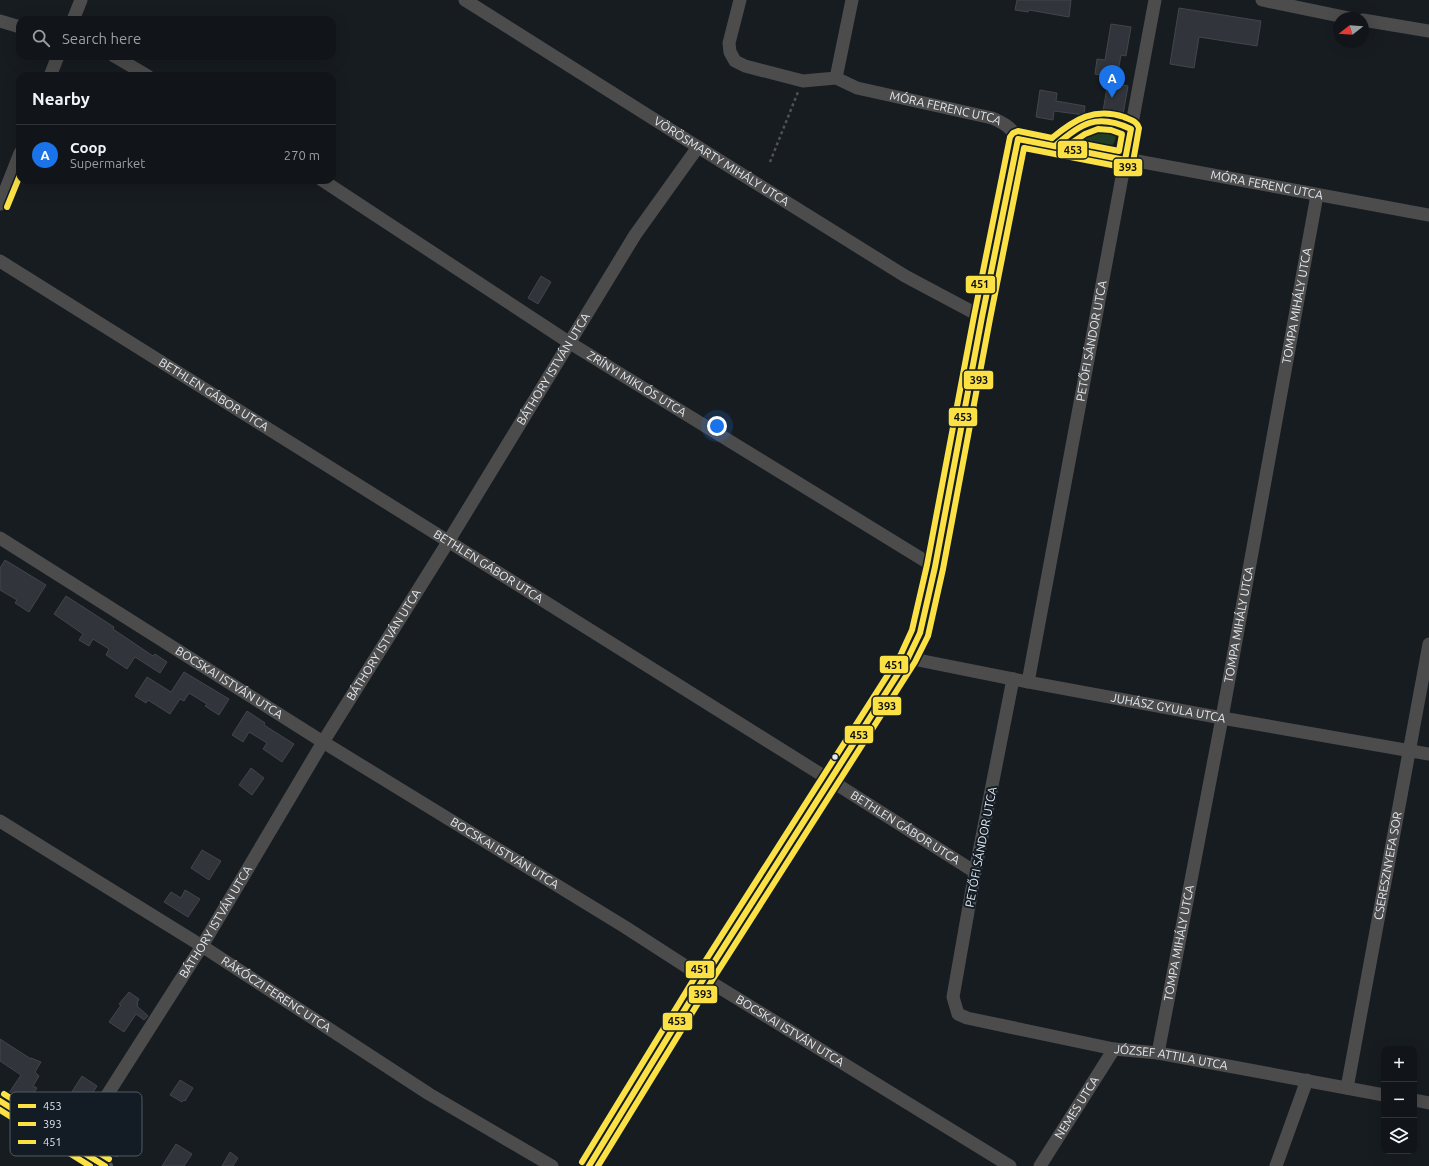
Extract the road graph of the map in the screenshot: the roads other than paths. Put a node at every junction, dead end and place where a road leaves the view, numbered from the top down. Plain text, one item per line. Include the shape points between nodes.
1 (81, 0) edge
2 (465, 0) edge
3 (740, 0) edge
4 (852, 0) edge
5 (1155, 0) edge
6 (1262, 0) edge
7 (1333, 15) edge
8 (75, 16) edge
9 (0, 21) edge
10 (1369, 21) edge
11 (16, 27) edge
12 (1429, 31) edge
13 (56, 60) edge
14 (121, 60) edge
15 (52, 72) edge
16 (141, 72) edge
17 (836, 78) junction
18 (1131, 129) junction
19 (1018, 139) junction
20 (1055, 146) junction
21 (698, 147) junction
22 (1125, 160) junction
23 (16, 163) edge
24 (328, 184) edge
25 (1317, 195) junction
26 (0, 204) edge
27 (1429, 215) edge
28 (0, 261) edge
29 (982, 317) junction
30 (570, 343) junction
31 (0, 538) edge
32 (448, 542) junction
33 (935, 567) junction
34 (1429, 644) edge
35 (908, 658) junction
36 (1013, 679) junction
37 (1028, 682) junction
38 (1222, 718) junction
39 (323, 742) junction
40 (1410, 750) junction
41 (1429, 754) edge
42 (830, 780) junction
43 (0, 821) edge
44 (975, 872) junction
45 (202, 946) junction
46 (704, 978) junction
47 (958, 1014) joint
48 (1114, 1049) junction
49 (1158, 1053) junction
50 (1307, 1080) junction
51 (1347, 1088) junction
52 (109, 1092) edge
53 (1381, 1094) edge
54 (0, 1101) edge
55 (1417, 1101) edge
56 (1429, 1103) edge
57 (10, 1107) edge
58 (89, 1156) edge
59 (106, 1166) edge
60 (552, 1166) edge
61 (589, 1166) edge
62 (1010, 1166) edge
63 (1040, 1166) edge
64 (1276, 1166) edge

1 - 8 street
2 - 21 street, VÖRÖSMARTY MIHÁLY UTCA
3 - 17 street via 730,43 730,52 735,61 803,81
4 - 17 street
5 - 18 street, PETŐFI SÁNDOR UTCA
6 - 7 street
9 - 11 street
10 - 12 street
13 - 15 street
14 - 16 street
17 - 19 street, MÓRA FERENC UTCA via 857,88 992,118 1014,131
18 - 20 street via 1100,120 1076,129
18 - 22 street, PETŐFI SÁNDOR UTCA
19 - 20 street, MÓRA FERENC UTCA
19 - 29 street
20 - 22 street, MÓRA FERENC UTCA
21 - 29 street, VÖRÖSMARTY MIHÁLY UTCA via 905,276
21 - 30 street, BÁTHORY ISTVÁN UTCA via 635,235
22 - 25 street, MÓRA FERENC UTCA
22 - 37 street, PETŐFI SÁNDOR UTCA
23 - 26 street
24 - 30 street, ZRÍNYI MIKLÓS UTCA
25 - 27 street, MÓRA FERENC UTCA
25 - 38 street, TOMPA MIHÁLY UTCA
28 - 32 street, BETHLEN GÁBOR UTCA
29 - 33 street
30 - 32 street, BÁTHORY ISTVÁN UTCA
30 - 33 street, ZRÍNYI MIKLÓS UTCA
31 - 39 street, BOCSKAI ISTVÁN UTCA
32 - 39 street, BÁTHORY ISTVÁN UTCA
32 - 42 street, BETHLEN GÁBOR UTCA
33 - 35 street via 920,633
34 - 40 street, CSERESZNYEFA SOR
35 - 36 street, JUHÁSZ GYULA UTCA
35 - 42 street
36 - 37 street, JUHÁSZ GYULA UTCA
36 - 44 street, PETŐFI SÁNDOR UTCA
37 - 38 street, JUHÁSZ GYULA UTCA
38 - 40 street, JUHÁSZ GYULA UTCA
38 - 49 street, TOMPA MIHÁLY UTCA
39 - 45 street, BÁTHORY ISTVÁN UTCA
39 - 46 street, BOCSKAI ISTVÁN UTCA via 625,926
40 - 41 street, JUHÁSZ GYULA UTCA
40 - 51 street, CSERESZNYEFA SOR
42 - 44 street, BETHLEN GÁBOR UTCA
42 - 46 street
43 - 45 street, RÁKÓCZI FERENC UTCA
44 - 47 street, PETŐFI SÁNDOR UTCA via 953,997
45 - 52 street, BÁTHORY ISTVÁN UTCA
45 - 60 street, RÁKÓCZI FERENC UTCA via 429,1094
46 - 61 street
46 - 62 street, BOCSKAI ISTVÁN UTCA
47 - 48 street, JÓZSEF ATTILA UTCA
48 - 49 street, JÓZSEF ATTILA UTCA
48 - 63 street, NEMES UTCA
49 - 50 street, JÓZSEF ATTILA UTCA
50 - 51 street, JÓZSEF ATTILA UTCA
50 - 64 street
51 - 53 street, JÓZSEF ATTILA UTCA
54 - 57 main road
55 - 56 street
58 - 59 main road

